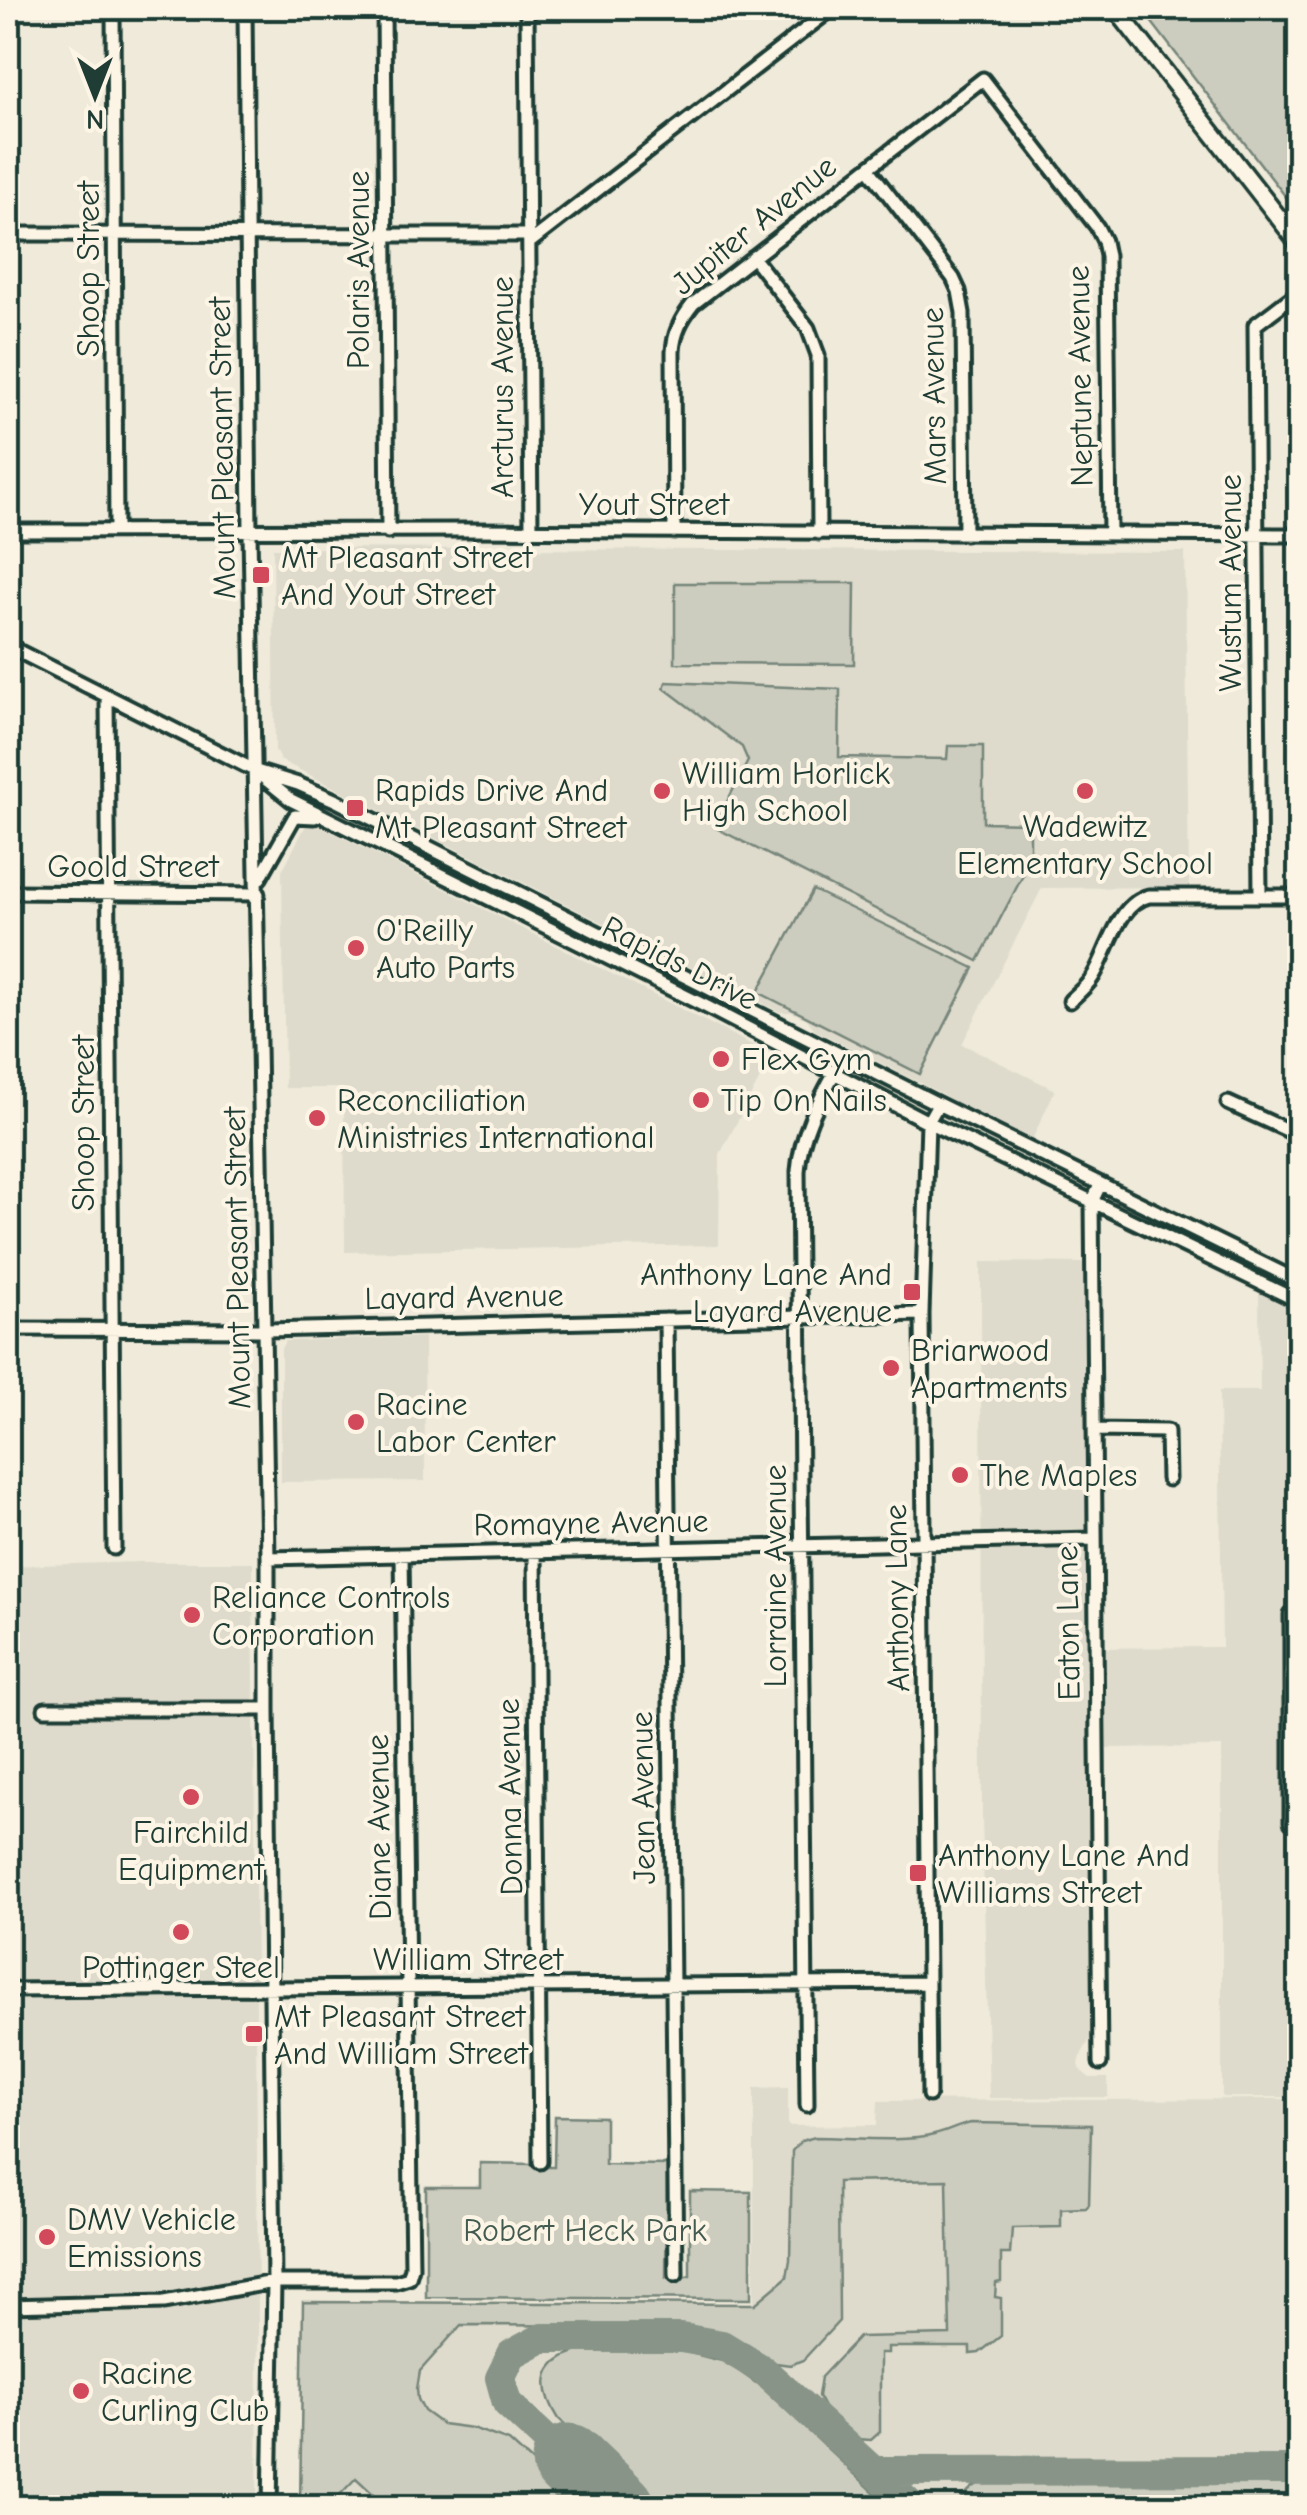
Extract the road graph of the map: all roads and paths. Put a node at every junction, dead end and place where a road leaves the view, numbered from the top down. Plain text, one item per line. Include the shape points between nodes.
1 (113, 8) edge
2 (245, 8) edge
3 (384, 8) edge
4 (527, 8) edge
5 (833, 8) edge
6 (1115, 8) edge
7 (983, 79) joint
8 (868, 168) junction
9 (116, 233) junction
10 (247, 233) junction
11 (8, 234) edge
12 (386, 234) junction
13 (529, 239) junction
14 (1300, 246) edge
15 (753, 256) junction
16 (1300, 291) edge
17 (116, 530) junction
18 (8, 531) edge
19 (531, 531) junction
20 (250, 532) junction
21 (388, 532) junction
22 (674, 532) junction
23 (820, 533) junction
24 (964, 534) junction
25 (1110, 534) junction
26 (1257, 535) junction
27 (1300, 535) edge
28 (8, 646) edge
29 (107, 697) junction
30 (256, 771) junction
31 (328, 818) junction
32 (258, 888) junction
33 (8, 892) edge
34 (108, 893) junction
35 (1260, 896) junction
36 (1300, 896) edge
37 (1070, 1002) dead end
38 (844, 1057) junction
39 (834, 1074) junction
40 (1228, 1103) dead end
41 (938, 1104) junction
42 (928, 1122) junction
43 (1300, 1136) edge
44 (1100, 1185) junction
45 (1092, 1202) junction
46 (1238, 1252) junction
47 (1230, 1269) junction
48 (1300, 1282) edge
49 (1300, 1302) edge
50 (922, 1314) junction
51 (800, 1317) junction
52 (666, 1320) junction
53 (112, 1328) junction
54 (8, 1329) edge
55 (266, 1330) junction
56 (1094, 1430) junction
57 (1168, 1480) dead end
58 (1094, 1539) junction
59 (924, 1543) junction
60 (802, 1546) junction
61 (114, 1548) dead end
62 (668, 1548) junction
63 (535, 1552) junction
64 (402, 1555) junction
65 (268, 1558) junction
66 (1295, 1614) edge
67 (46, 1709) dead end
68 (268, 1709) junction
69 (1295, 1821) edge
70 (928, 1983) junction
71 (806, 1984) junction
72 (672, 1985) junction
73 (539, 1986) junction
74 (410, 1987) junction
75 (270, 1988) junction
76 (8, 1990) edge
77 (1100, 2062) dead end
78 (929, 2095) dead end
79 (807, 2105) dead end
80 (540, 2162) dead end
81 (676, 2275) dead end
82 (274, 2282) junction
83 (8, 2306) edge
84 (270, 2508) edge

1 - 9 street, Shoop Street
2 - 10 street, Mount Pleasant Street
3 - 12 street, Polaris Avenue
4 - 13 street, Arcturus Avenue
5 - 13 street
6 - 14 main road
7 - 8 street, Jupiter Avenue
7 - 25 street, Neptune Avenue via 1104,241
8 - 15 street, Jupiter Avenue
8 - 24 street, Mars Avenue via 959,291
9 - 10 street
9 - 11 street
9 - 17 street, Shoop Street
10 - 12 street
10 - 20 street, Mount Pleasant Street
12 - 13 street
12 - 21 street, Polaris Avenue
13 - 19 street, Arcturus Avenue
15 - 22 street, Jupiter Avenue via 693,304 677,328
15 - 23 street via 814,341
16 - 26 street, Wustum Avenue via 1255,325
17 - 18 street, Yout Street
17 - 20 street, Yout Street
19 - 21 street, Yout Street
19 - 22 street, Yout Street
20 - 21 street, Yout Street
20 - 30 street, Mount Pleasant Street
22 - 23 street, Yout Street
23 - 24 street, Yout Street
24 - 25 street, Yout Street
25 - 26 street, Yout Street
26 - 27 street, Yout Street
26 - 35 street, Wustum Avenue
28 - 29 street, Rapids Drive
29 - 30 street, Rapids Drive
29 - 34 street, Shoop Street
30 - 31 street, Rapids Drive via 290,800
30 - 32 street, Mount Pleasant Street
30 - 38 street, Rapids Drive via 336,801
31 - 32 street via 296,816
31 - 39 street, Rapids Drive
32 - 34 street, Goold Street
32 - 55 street, Mount Pleasant Street
33 - 34 street, Goold Street
34 - 53 street, Shoop Street
35 - 36 street
35 - 37 street via 1141,898 1126,910 1091,980
38 - 39 street, Lorraine Avenue
38 - 41 street, Rapids Drive
39 - 42 street, Rapids Drive
39 - 51 street, Lorraine Avenue via 799,1156
40 - 43 street
41 - 42 street, Anthony Lane
41 - 44 street, Rapids Drive
42 - 45 street, Rapids Drive
42 - 50 street, Anthony Lane
44 - 45 street, Eaton Lane
44 - 46 street, Rapids Drive
45 - 47 street, Rapids Drive
45 - 56 street, Eaton Lane
46 - 47 street
46 - 48 street, Rapids Drive
47 - 49 street, Rapids Drive
50 - 51 street, Layard Avenue
50 - 59 street, Anthony Lane
51 - 52 street, Layard Avenue
51 - 60 street, Lorraine Avenue
52 - 55 street, Layard Avenue
52 - 62 street, Jean Avenue
53 - 54 street, Layard Avenue
53 - 55 street, Layard Avenue
53 - 61 street, Shoop Street
55 - 65 street, Mount Pleasant Street
56 - 57 street via 1167,1431
56 - 58 street, Eaton Lane
58 - 59 street, Romayne Avenue
58 - 77 street, Eaton Lane
59 - 60 street, Romayne Avenue
59 - 70 street, Anthony Lane
60 - 62 street, Romayne Avenue
60 - 71 street, Lorraine Avenue
62 - 63 street, Romayne Avenue
62 - 72 street, Jean Avenue
63 - 64 street, Romayne Avenue
63 - 73 street, Donna Avenue
64 - 65 street, Romayne Avenue
64 - 74 street, Diane Avenue
65 - 68 street, Mount Pleasant Street
66 - 69 street
67 - 68 street
68 - 75 street, Mount Pleasant Street
70 - 71 street, William Street
70 - 78 street, Anthony Lane
71 - 72 street, William Street
71 - 79 street, Lorraine Avenue
72 - 73 street, William Street
72 - 81 street, Jean Avenue
73 - 74 street, William Street
73 - 80 street, Donna Avenue
74 - 75 street, William Street
74 - 82 street, Diane Avenue via 409,2278
75 - 76 street, William Street
75 - 82 street, Mount Pleasant Street
82 - 83 street via 164,2302
82 - 84 street, Mount Pleasant Street

